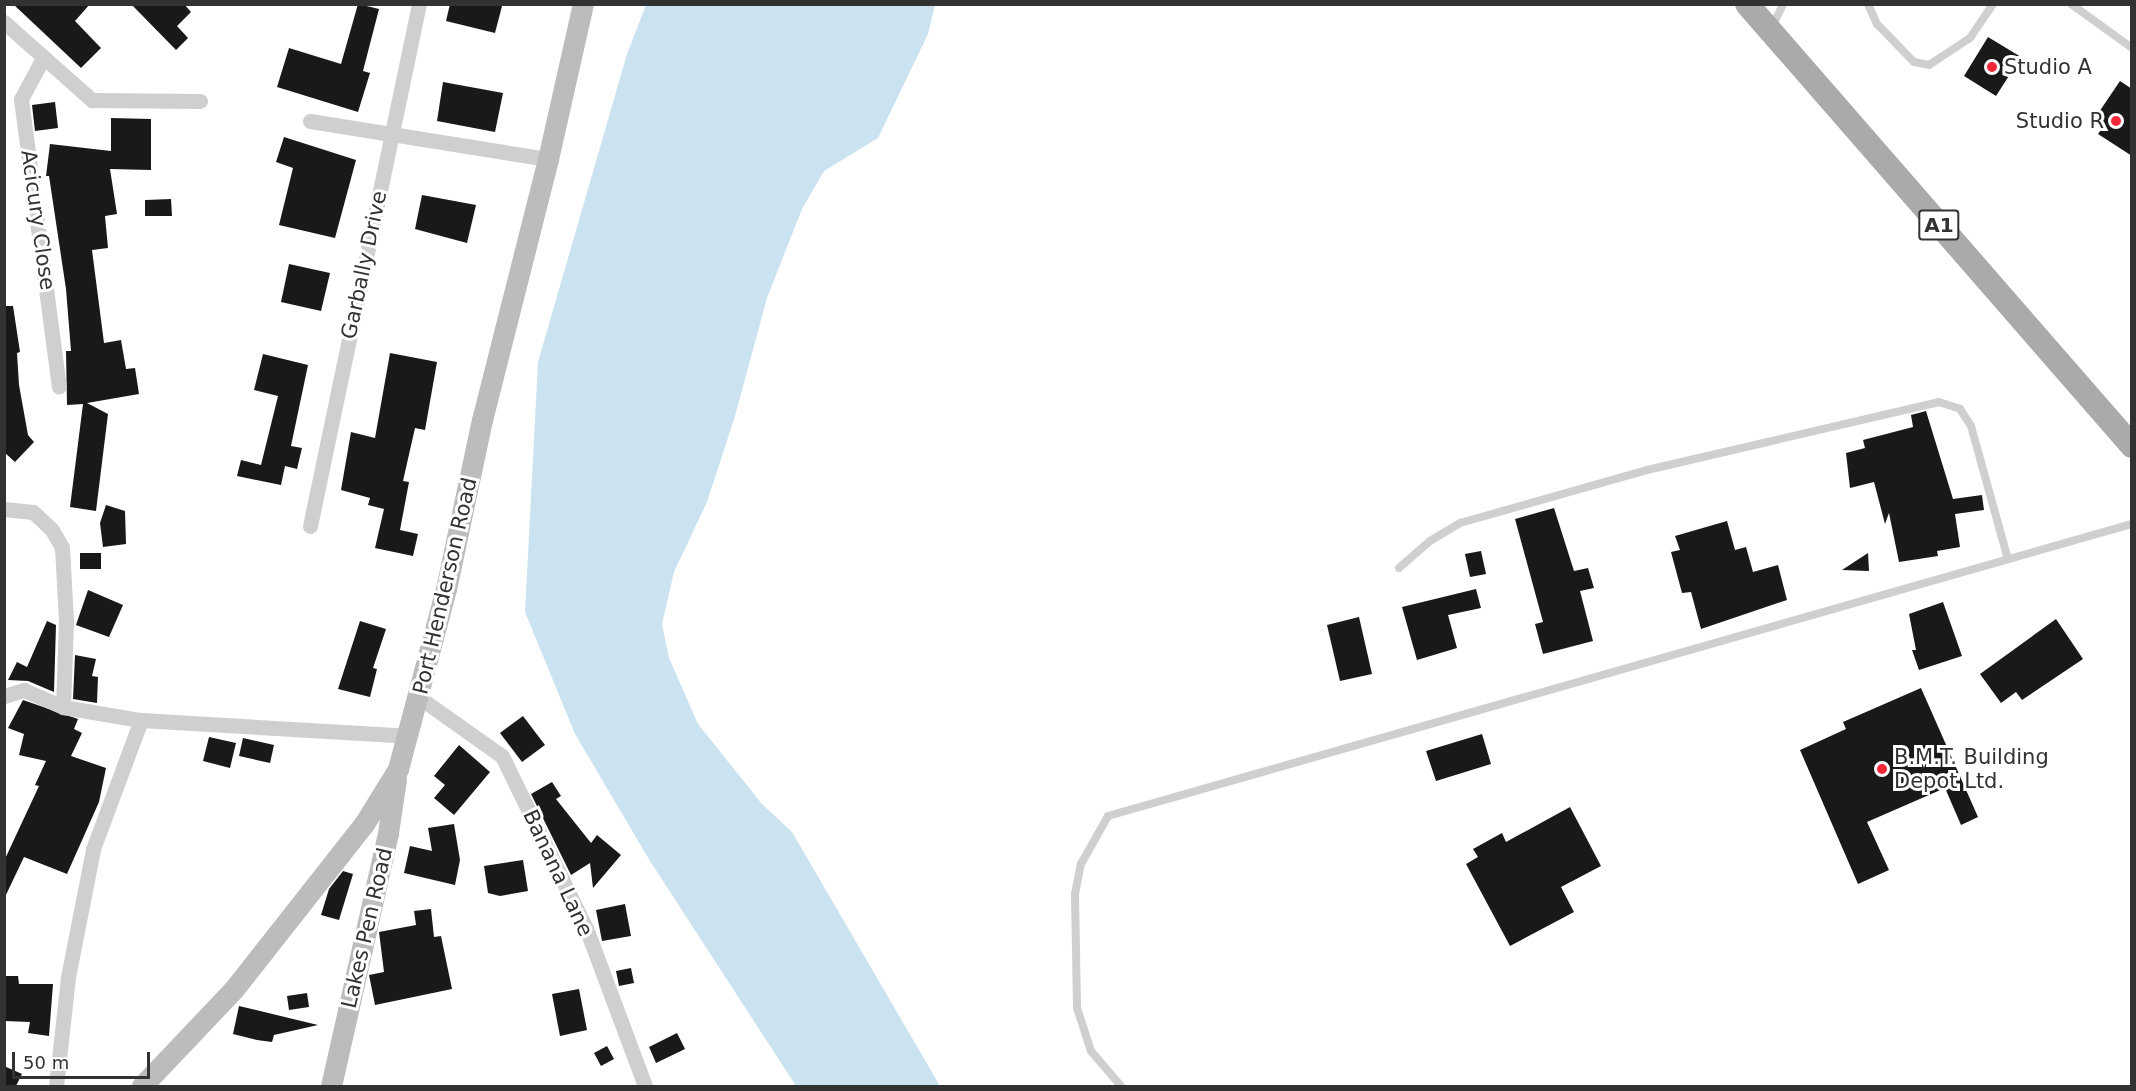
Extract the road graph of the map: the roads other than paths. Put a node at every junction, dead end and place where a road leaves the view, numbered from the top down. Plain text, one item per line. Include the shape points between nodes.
1 (419, 4) edge
2 (583, 4) edge
3 (1747, 4) edge
4 (1783, 4) edge
5 (1868, 4) edge
6 (1993, 4) edge
7 (2071, 4) edge
8 (4, 22) edge
9 (1770, 30) junction
10 (2132, 48) edge
11 (43, 58) junction
12 (200, 101) dead end
13 (310, 121) dead end
14 (391, 135) junction
15 (548, 159) junction
16 (59, 386) dead end
17 (2132, 447) edge
18 (4, 509) edge
19 (2132, 524) edge
20 (310, 526) dead end
21 (2007, 556) junction
22 (1399, 568) dead end
23 (4, 696) edge
24 (420, 698) junction
25 (63, 707) junction
26 (141, 720) junction
27 (408, 736) junction
28 (398, 769) junction
29 (56, 1086) edge
30 (142, 1086) edge
31 (331, 1086) edge
32 (645, 1086) edge
33 (1121, 1086) edge

1 - 14 street, Garbally Drive
2 - 15 street, Port Henderson Road
3 - 9 main road, A1
4 - 9 lane
5 - 6 lane via 1878,24 1914,62 1929,65 1970,38
7 - 10 lane
8 - 11 street
9 - 17 main road, A1
11 - 12 street via 92,100
11 - 16 street, Acicury Close via 21,99
13 - 14 street
14 - 15 street
14 - 20 street, Garbally Drive
15 - 24 street, Port Henderson Road via 482,420
18 - 25 street via 33,512 62,547 66,632
19 - 21 lane
21 - 22 lane via 1971,426 1960,409 1939,402 1647,470 1460,523 1430,541
21 - 33 lane via 1108,816 1080,864 1076,894 1077,1008 1091,1051
23 - 25 street via 24,690
24 - 27 street, Port Henderson Road
24 - 32 street, Banana Lane via 502,756 586,928
25 - 26 street
26 - 27 street
26 - 29 street via 93,849 68,977
27 - 28 street, Port Henderson Road
28 - 30 street, Port Henderson Road via 364,824 234,989
28 - 31 street, Lakes Pen Road via 388,832

